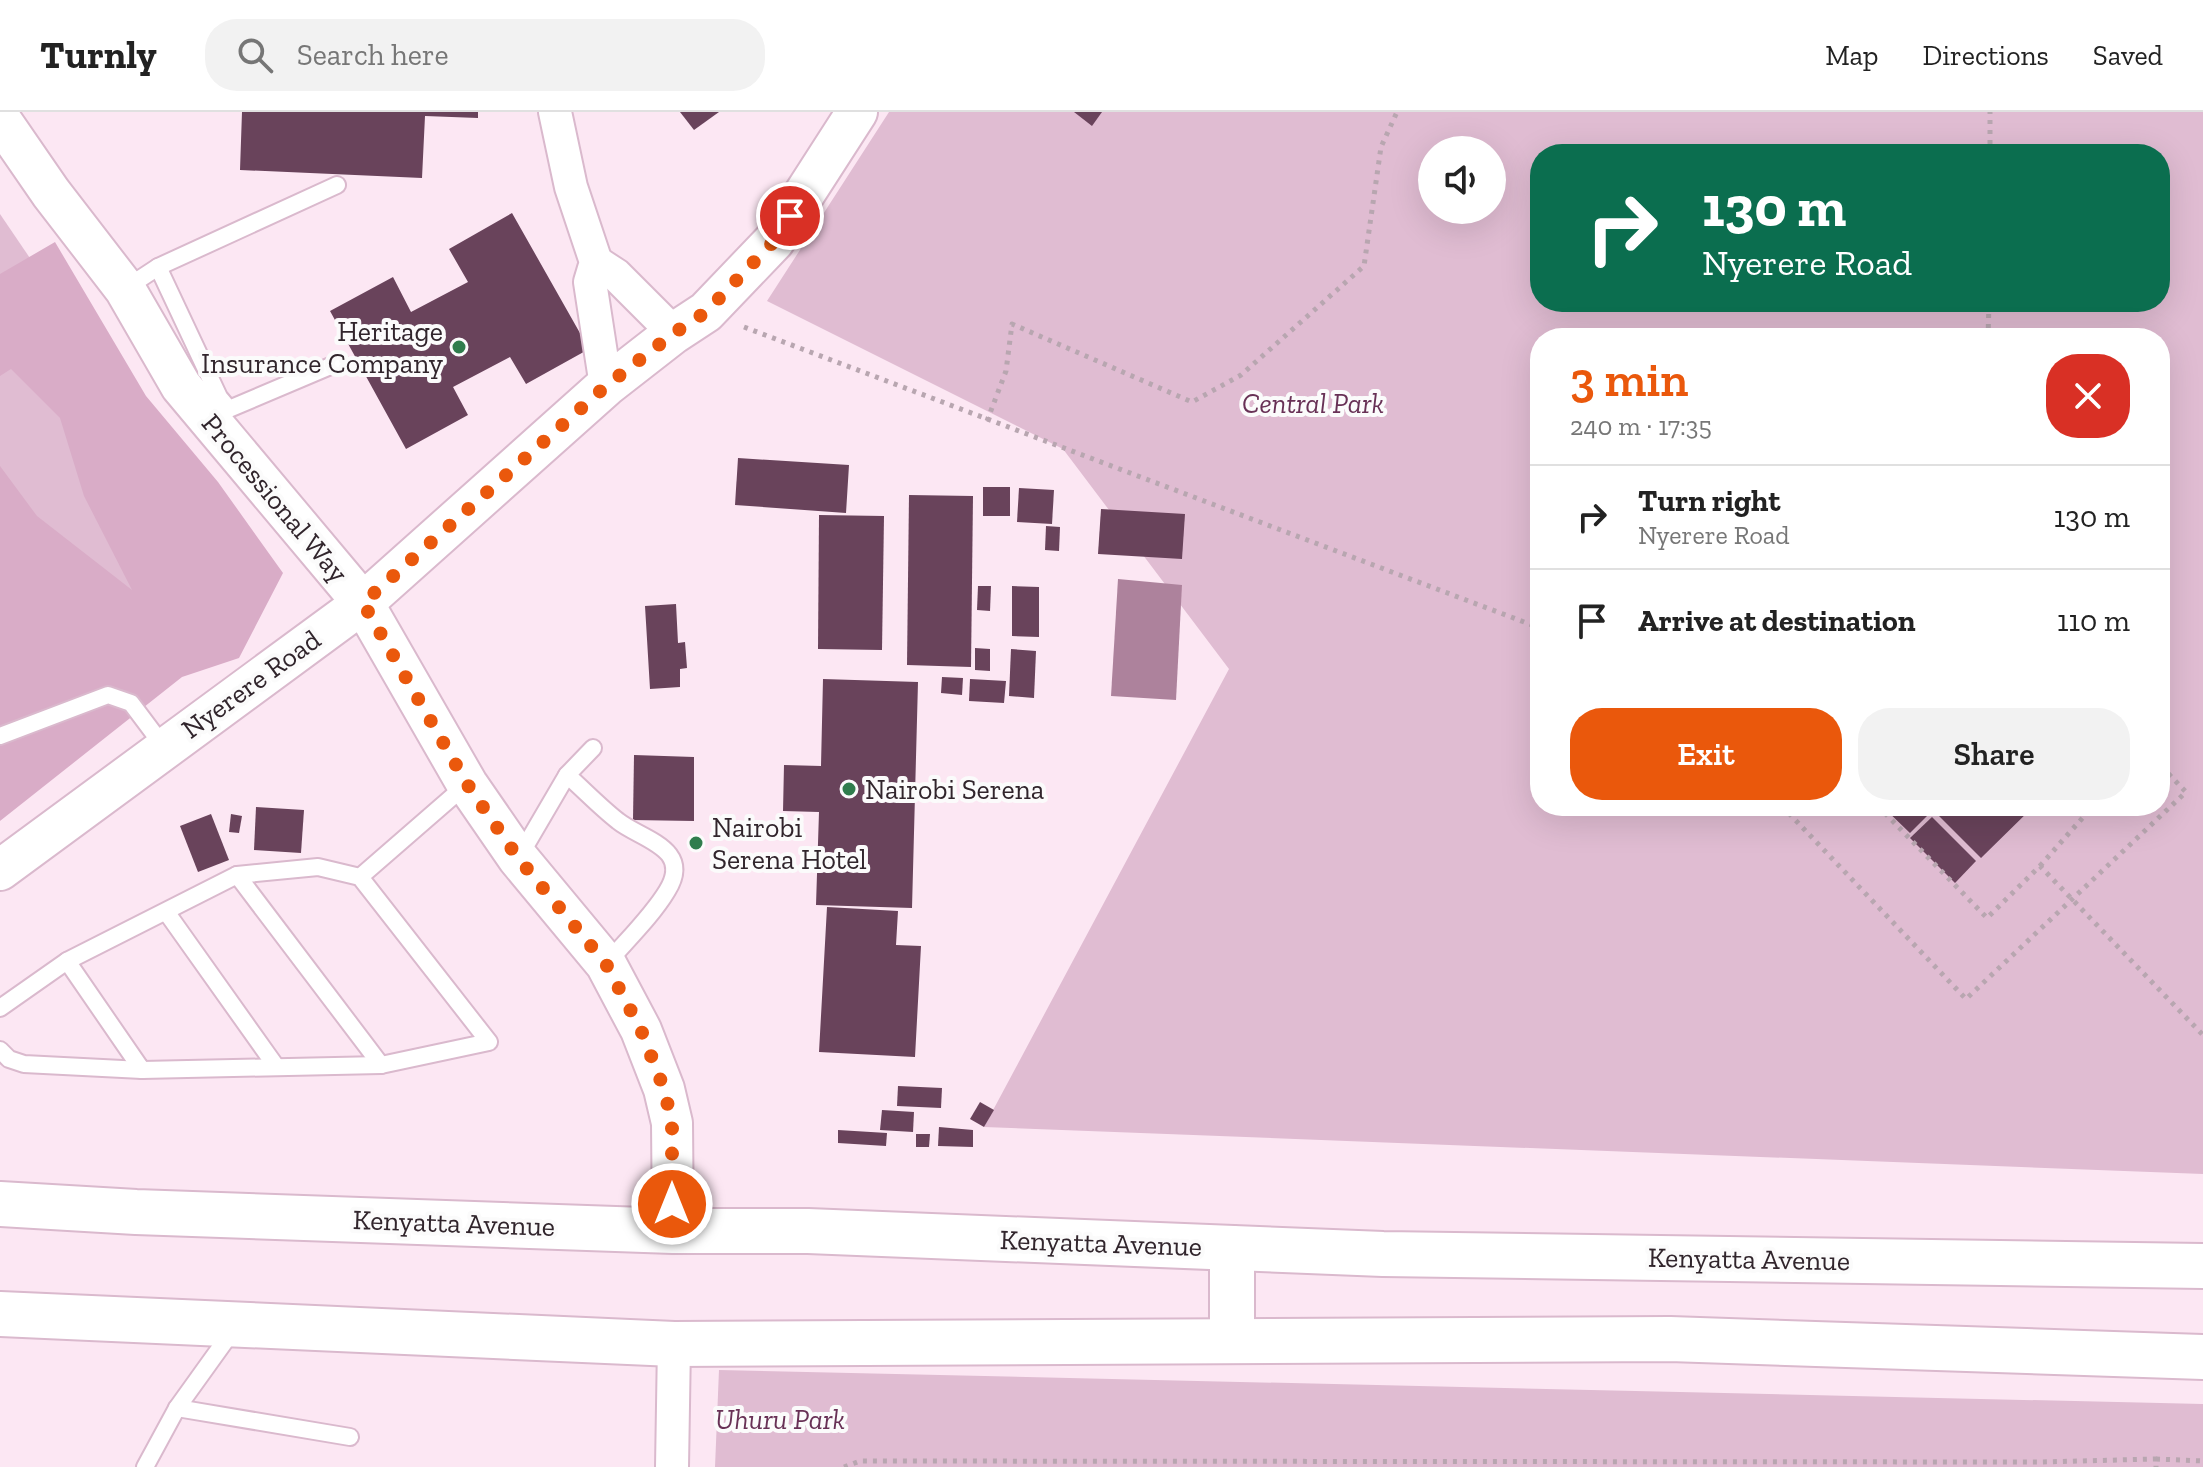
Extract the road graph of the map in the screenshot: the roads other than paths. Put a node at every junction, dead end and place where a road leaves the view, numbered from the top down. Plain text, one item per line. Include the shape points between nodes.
1 (555, 112) edge
2 (857, 112) edge
3 (0, 119) edge
4 (337, 185) dead end
5 (596, 262) junction
6 (158, 267) junction
7 (125, 289) junction
8 (690, 322) junction
9 (340, 362) dead end
10 (606, 386) junction
11 (363, 603) junction
12 (0, 736) edge
13 (164, 747) junction
14 (593, 748) dead end
15 (567, 775) junction
16 (467, 784) junction
17 (518, 858) junction
18 (0, 870) edge
19 (237, 875) junction
20 (360, 877) junction
21 (167, 913) junction
22 (67, 961) junction
23 (606, 964) junction
24 (0, 1008) edge
25 (0, 1050) edge
26 (275, 1065) junction
27 (381, 1065) junction
28 (142, 1070) junction
29 (0, 1204) edge
30 (673, 1231) junction
31 (1232, 1248) junction
32 (2203, 1266) edge
33 (0, 1314) edge
34 (236, 1325) junction
35 (1232, 1341) junction
36 (674, 1344) junction
37 (2203, 1357) edge
38 (177, 1408) junction
39 (350, 1437) dead end
40 (145, 1467) edge
41 (672, 1467) edge

1 - 5 street via 571,187
2 - 8 street, Nyerere Road via 774,241
3 - 7 street, Processional Way
4 - 6 lane
5 - 8 street
5 - 10 street via 590,282
6 - 7 lane
6 - 9 lane via 229,409
7 - 11 street, Processional Way via 181,386
8 - 10 street, Nyerere Road
10 - 11 street, Nyerere Road
11 - 13 street, Nyerere Road
11 - 16 street, Processional Way
12 - 13 lane via 108,695 131,703
13 - 18 street, Nyerere Road
14 - 15 lane
15 - 17 lane
15 - 23 lane via 620,823 661,844 672,865 668,890
16 - 17 street, Processional Way
16 - 20 lane
17 - 23 street, Processional Way
19 - 20 lane via 318,867
19 - 21 lane
19 - 27 lane
20 - 27 lane via 489,1042
21 - 22 lane
21 - 26 lane
22 - 24 lane
22 - 28 lane
23 - 30 street, Processional Way via 664,1089 672,1123
25 - 28 lane via 24,1064
26 - 27 lane
26 - 28 lane
29 - 30 main road, Kenyatta Avenue
30 - 31 main road, Kenyatta Avenue via 808,1231
31 - 32 main road, Kenyatta Avenue
31 - 35 main road
33 - 34 main road
34 - 36 main road
34 - 38 lane
35 - 36 main road
35 - 37 main road via 1670,1339
36 - 41 street
38 - 39 lane
38 - 40 lane

